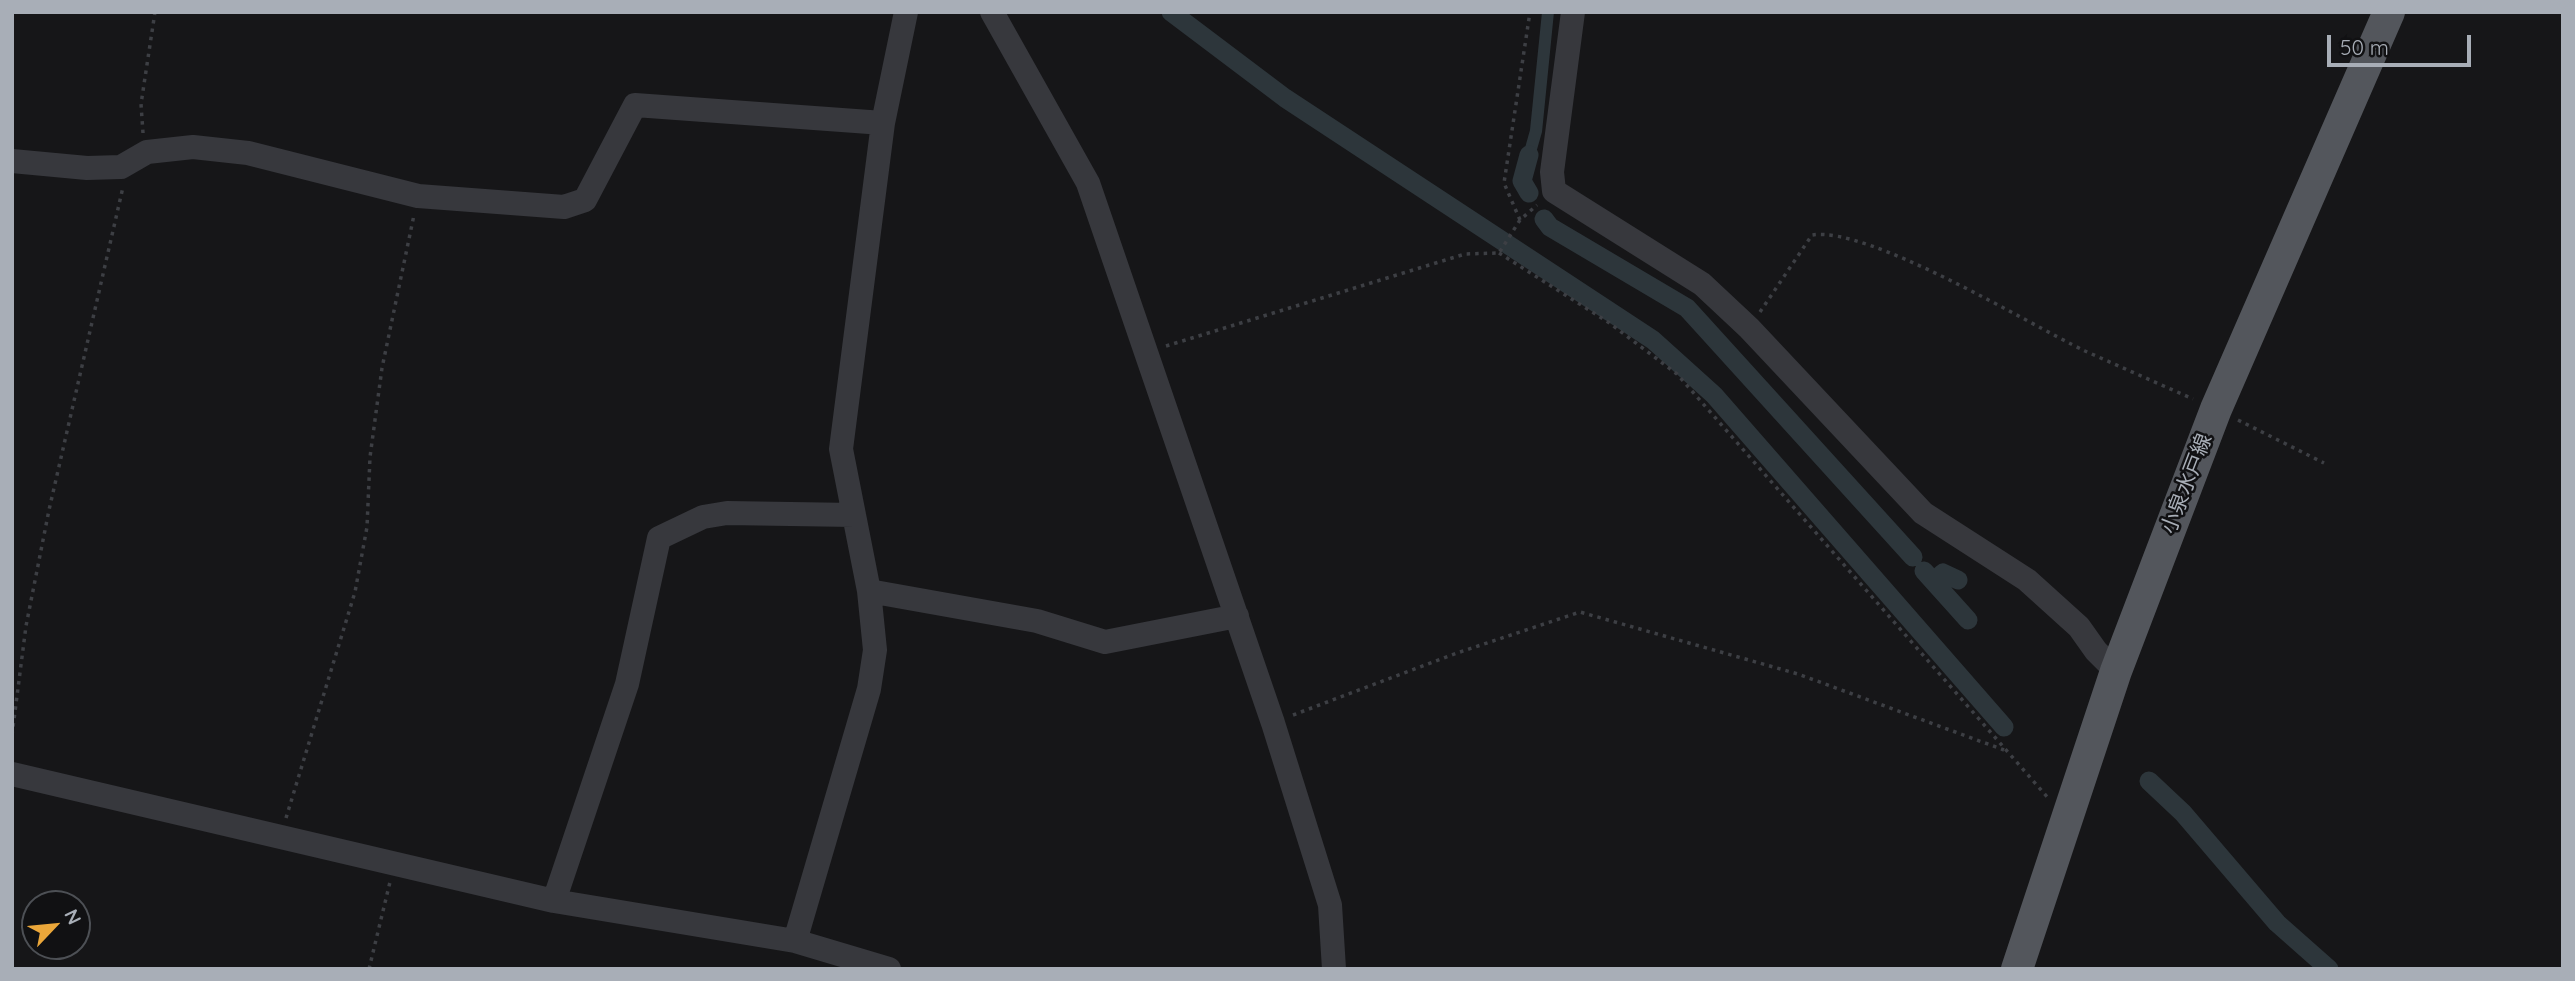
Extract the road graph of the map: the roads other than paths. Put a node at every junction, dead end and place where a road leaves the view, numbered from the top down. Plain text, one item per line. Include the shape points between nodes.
1 (906, 12) edge
2 (992, 12) edge
3 (1573, 12) edge
4 (2389, 12) edge
5 (883, 123) junction
6 (12, 161) edge
7 (854, 515) junction
8 (869, 591) junction
9 (1237, 616) junction
10 (2116, 671) junction
11 (12, 774) edge
12 (554, 901) junction
13 (795, 941) junction
14 (889, 969) edge
15 (1334, 969) edge
16 (2017, 969) edge

1 - 5 street
2 - 9 street via 1088,183
3 - 10 street via 1552,172 1554,191 1702,284 1923,513 2027,580 2080,627
4 - 10 main road, 小泉水戸線 via 2216,409
5 - 6 street via 635,105 585,200 564,207 418,196 248,152 193,146 146,152 121,167 87,169
5 - 7 street via 841,449
7 - 8 street
7 - 12 street via 727,513 703,517 659,538 627,684
8 - 9 street via 1037,621 1105,642
8 - 13 street via 875,650 869,689
9 - 15 street via 1330,905
10 - 16 main road, 小泉水戸線
11 - 12 street
12 - 13 street
13 - 14 street

